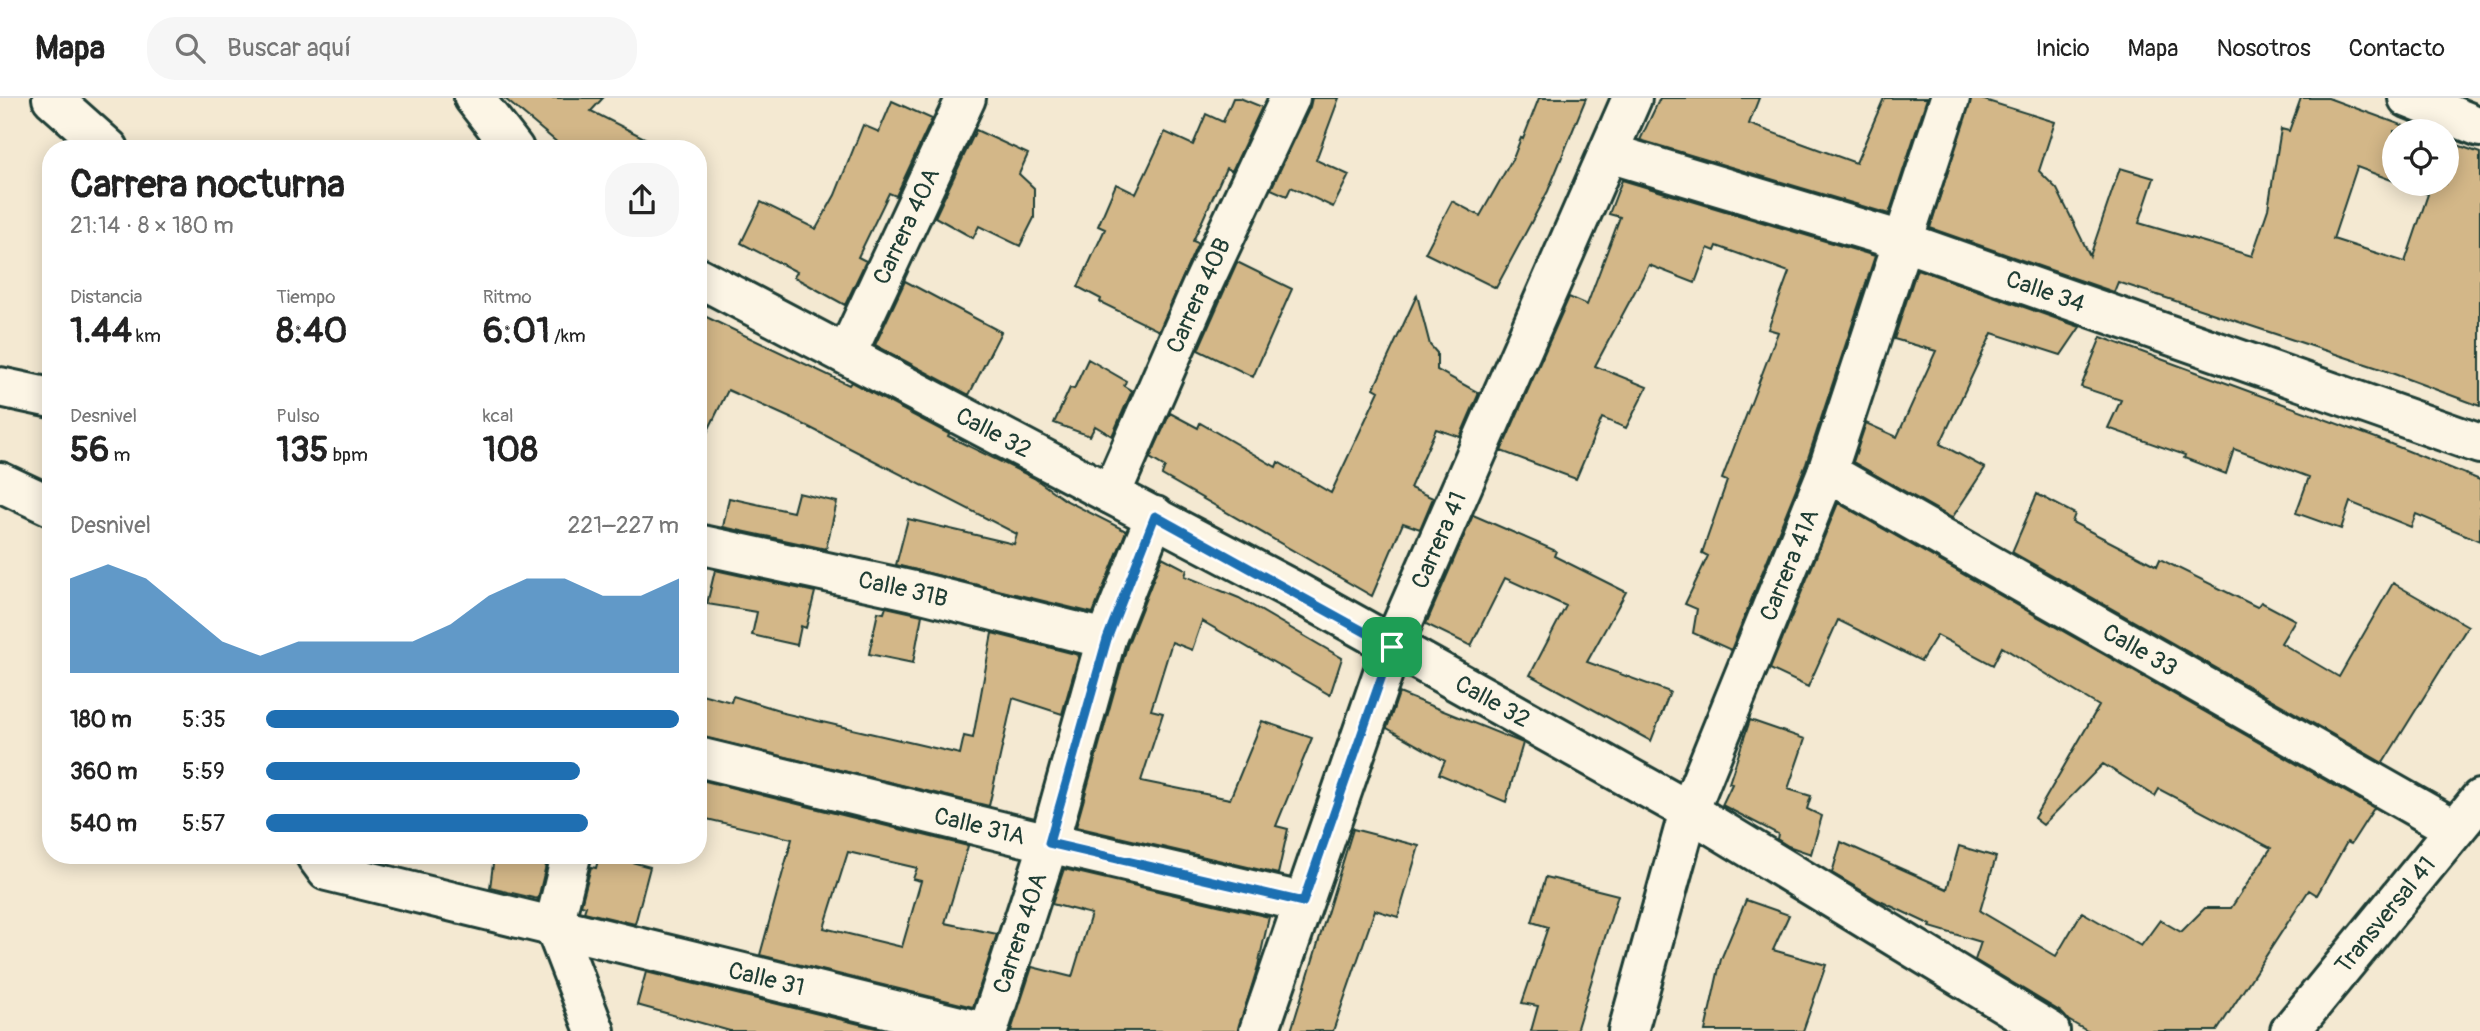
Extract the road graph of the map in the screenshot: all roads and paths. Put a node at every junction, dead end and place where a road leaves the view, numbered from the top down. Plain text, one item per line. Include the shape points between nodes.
1 (52, 98) edge
2 (474, 98) edge
3 (966, 98) edge
4 (1290, 98) edge
5 (1632, 98) edge
6 (1950, 98) edge
7 (2408, 98) edge
8 (2480, 127) edge
9 (99, 140) edge
10 (506, 140) edge
11 (1609, 153) junction
12 (1902, 242) junction
13 (707, 282) edge
14 (847, 353) junction
15 (0, 387) edge
16 (42, 396) edge
17 (2480, 444) edge
18 (1827, 472) junction
19 (0, 482) edge
20 (1111, 494) junction
21 (42, 502) edge
22 (1155, 516) junction
23 (707, 546) edge
24 (1107, 639) junction
25 (1392, 647) junction
26 (707, 759) edge
27 (1689, 811) junction
28 (2470, 818) edge
29 (1049, 843) junction
30 (322, 864) edge
31 (569, 864) edge
32 (1303, 902) junction
33 (554, 925) junction
34 (595, 1031) edge
35 (980, 1031) edge
36 (988, 1031) edge
37 (1259, 1031) edge
38 (1628, 1031) edge
39 (2050, 1031) edge
40 (2290, 1031) edge

1 - 9 street
2 - 10 street
3 - 14 street, Carrera 40A
4 - 20 street, Carrera 40B
5 - 11 street, Carrera 41
6 - 12 street, Carrera 41A
7 - 8 street
11 - 12 street, Calle 34
11 - 25 street, Carrera 41
12 - 17 street, Calle 34
12 - 18 street, Carrera 41A
13 - 14 street, Calle 32
14 - 20 street, Calle 32
15 - 16 street
18 - 27 street, Carrera 41A
18 - 28 street, Calle 33
19 - 21 street
20 - 22 street, Calle 32
22 - 24 street, Carrera 40A
22 - 25 street, Calle 32
23 - 24 street, Calle 31B
24 - 29 street, Carrera 40A
25 - 27 street, Calle 32
25 - 32 street, Carrera 41
26 - 29 street, Calle 31A
27 - 38 street, Carrera 41A
27 - 39 street, Calle 32
28 - 40 street, Transversal 41
29 - 32 street, Calle 31A
29 - 36 street, Carrera 40A
30 - 33 street, Calle 31 via 327,871
31 - 33 street
32 - 37 street, Carrera 41
33 - 34 street
33 - 35 street, Calle 31

